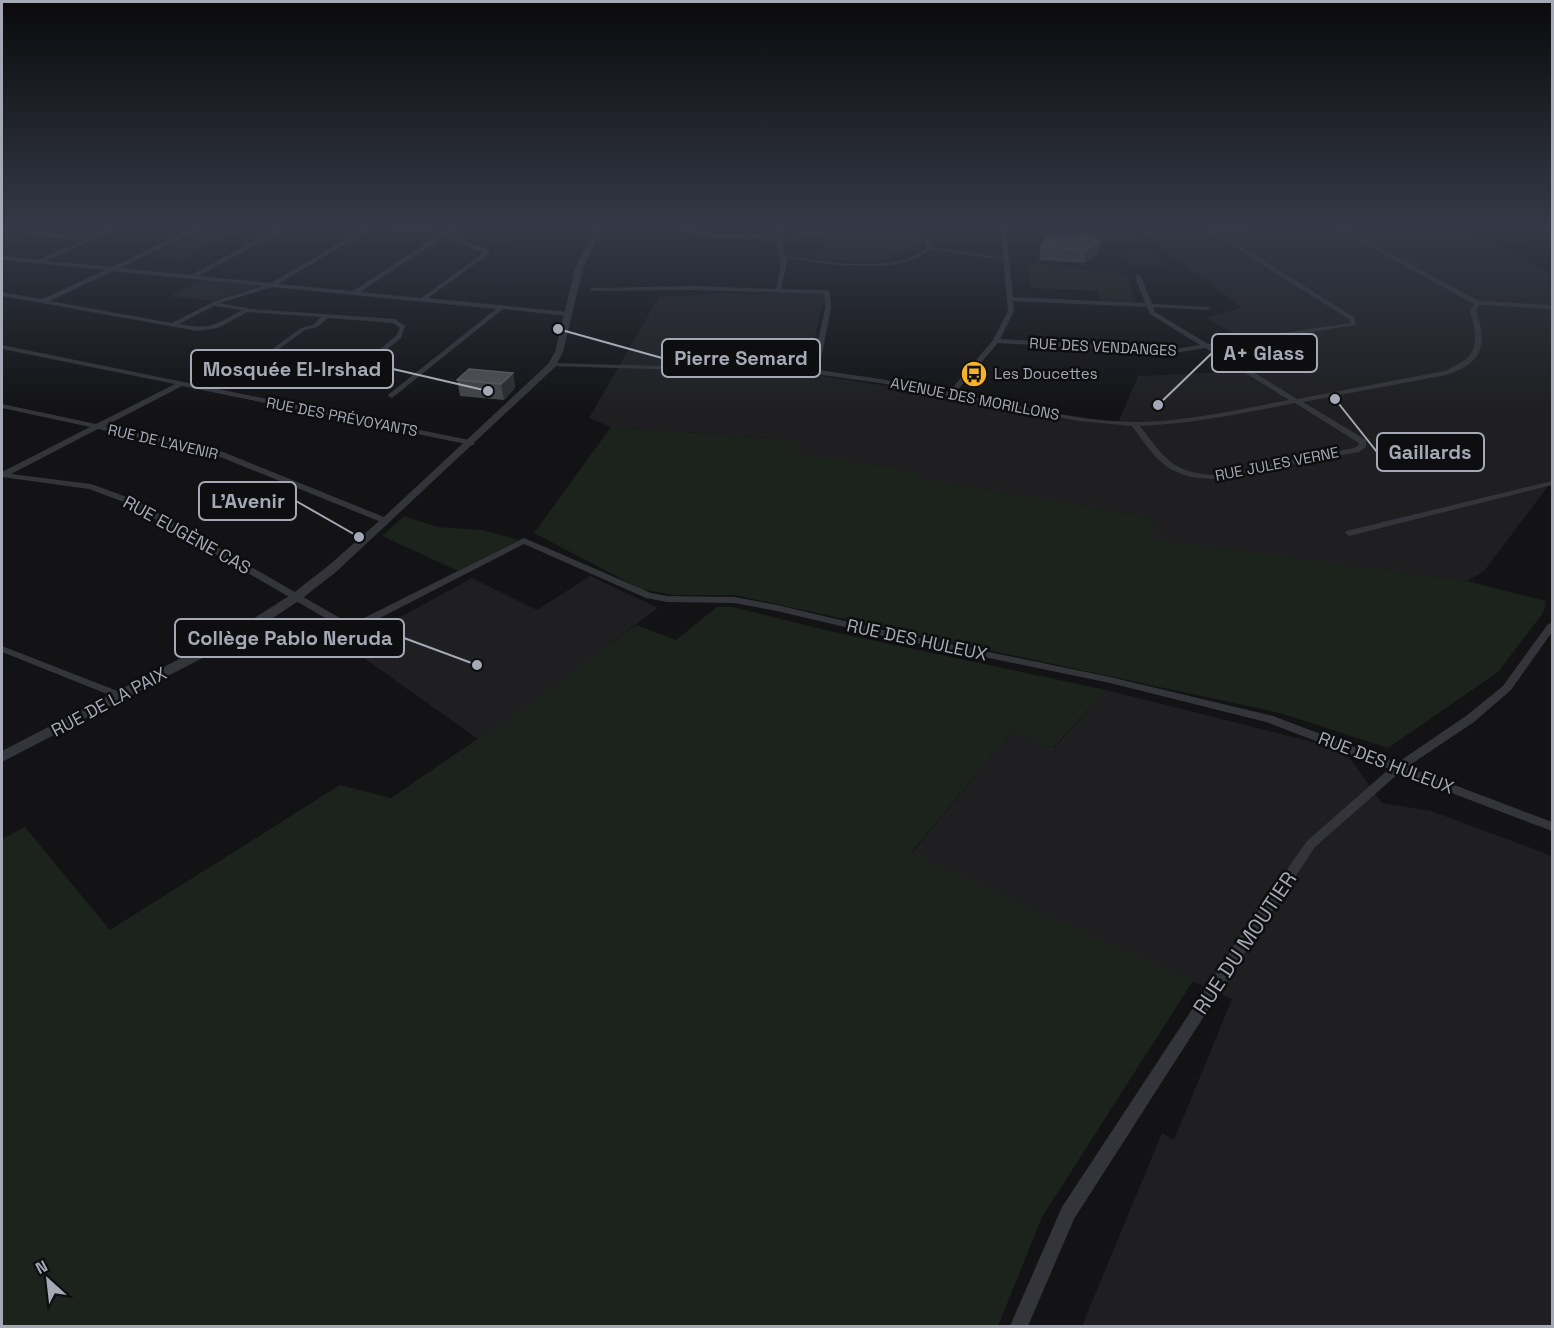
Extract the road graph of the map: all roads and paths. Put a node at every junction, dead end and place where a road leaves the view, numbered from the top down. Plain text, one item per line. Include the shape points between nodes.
1 (77, 286) edge
2 (268, 286) edge
3 (281, 286) edge
4 (365, 286) edge
5 (441, 286) edge
6 (575, 286) edge
7 (779, 286) edge
8 (1010, 286) edge
9 (1141, 286) edge
10 (1300, 286) edge
11 (1446, 286) edge
12 (592, 290) dead end
13 (778, 291) junction
14 (354, 293) junction
15 (2, 294) edge
16 (423, 299) junction
17 (1011, 299) junction
18 (44, 302) junction
19 (1478, 303) junction
20 (213, 304) junction
21 (1148, 305) junction
22 (502, 307) junction
23 (1552, 307) edge
24 (1207, 308) dead end
25 (245, 310) junction
26 (568, 314) junction
27 (326, 316) junction
28 (174, 324) junction
29 (996, 341) junction
30 (2, 347) edge
31 (1209, 348) junction
32 (552, 365) junction
33 (815, 372) junction
34 (181, 384) junction
35 (951, 394) junction
36 (392, 396) dead end
37 (1299, 401) junction
38 (2, 406) edge
39 (1134, 424) junction
40 (97, 426) junction
41 (471, 443) junction
42 (2, 475) edge
43 (1552, 483) edge
44 (386, 521) junction
45 (1349, 533) dead end
46 (296, 597) junction
47 (1552, 626) edge
48 (2, 650) edge
49 (121, 696) junction
50 (2, 757) edge
51 (1398, 768) junction
52 (1552, 827) edge
53 (1019, 1326) edge

1 - 18 street
2 - 20 street
3 - 14 street
4 - 14 street
5 - 16 street
6 - 26 street
7 - 13 street
8 - 17 street
9 - 21 street
10 - 31 street, RUE DES VENDANGES via 1352,318 1354,324
11 - 19 street
12 - 13 street
13 - 33 street via 828,293
14 - 16 street
15 - 18 street
16 - 22 street
17 - 21 street
17 - 29 street via 1008,320
18 - 28 street
19 - 23 street
19 - 37 street, AVENUE DES MORILLONS via 1473,310 1481,336 1479,348 1464,367
20 - 25 street via 248,309
20 - 28 street
21 - 24 street
21 - 31 street via 1152,313
22 - 26 street
22 - 36 street
25 - 27 street
25 - 28 street via 216,327 197,329
26 - 32 street
27 - 27 street via 395,321 403,327 399,337 370,360 270,352
29 - 31 street, RUE DES VENDANGES via 1175,351
29 - 35 street
30 - 34 street, RUE DES PRÉVOYANTS
31 - 37 street
32 - 33 street, AVENUE DES MORILLONS
32 - 41 street, RUE DE LA PAIX
33 - 35 street, AVENUE DES MORILLONS
34 - 40 street
34 - 41 street, RUE DES PRÉVOYANTS
35 - 39 street, AVENUE DES MORILLONS via 1079,419
37 - 39 street, AVENUE DES MORILLONS
37 - 39 street, RUE JULES VERNE via 1356,435 1363,442 1362,447 1198,477 1165,464
38 - 40 street, RUE DE L'AVENIR
40 - 42 street
40 - 44 street, RUE DE L'AVENIR via 215,452
41 - 44 street, RUE DE LA PAIX
42 - 46 street, RUE EUGÈNE CAS via 91,487 132,502
43 - 45 street
44 - 46 street, RUE DE LA PAIX
46 - 49 street, RUE DE LA PAIX via 242,632
46 - 51 street, RUE DES HULEUX via 343,624 352,625 524,540 649,596 734,600 1098,677 1269,719
47 - 51 street, RUE DU MOUTIER via 1507,688 1470,719
48 - 49 street
49 - 50 street, RUE DE LA PAIX
51 - 52 street, RUE DES HULEUX
51 - 53 street, RUE DU MOUTIER via 1311,844 1246,939 1068,1213

